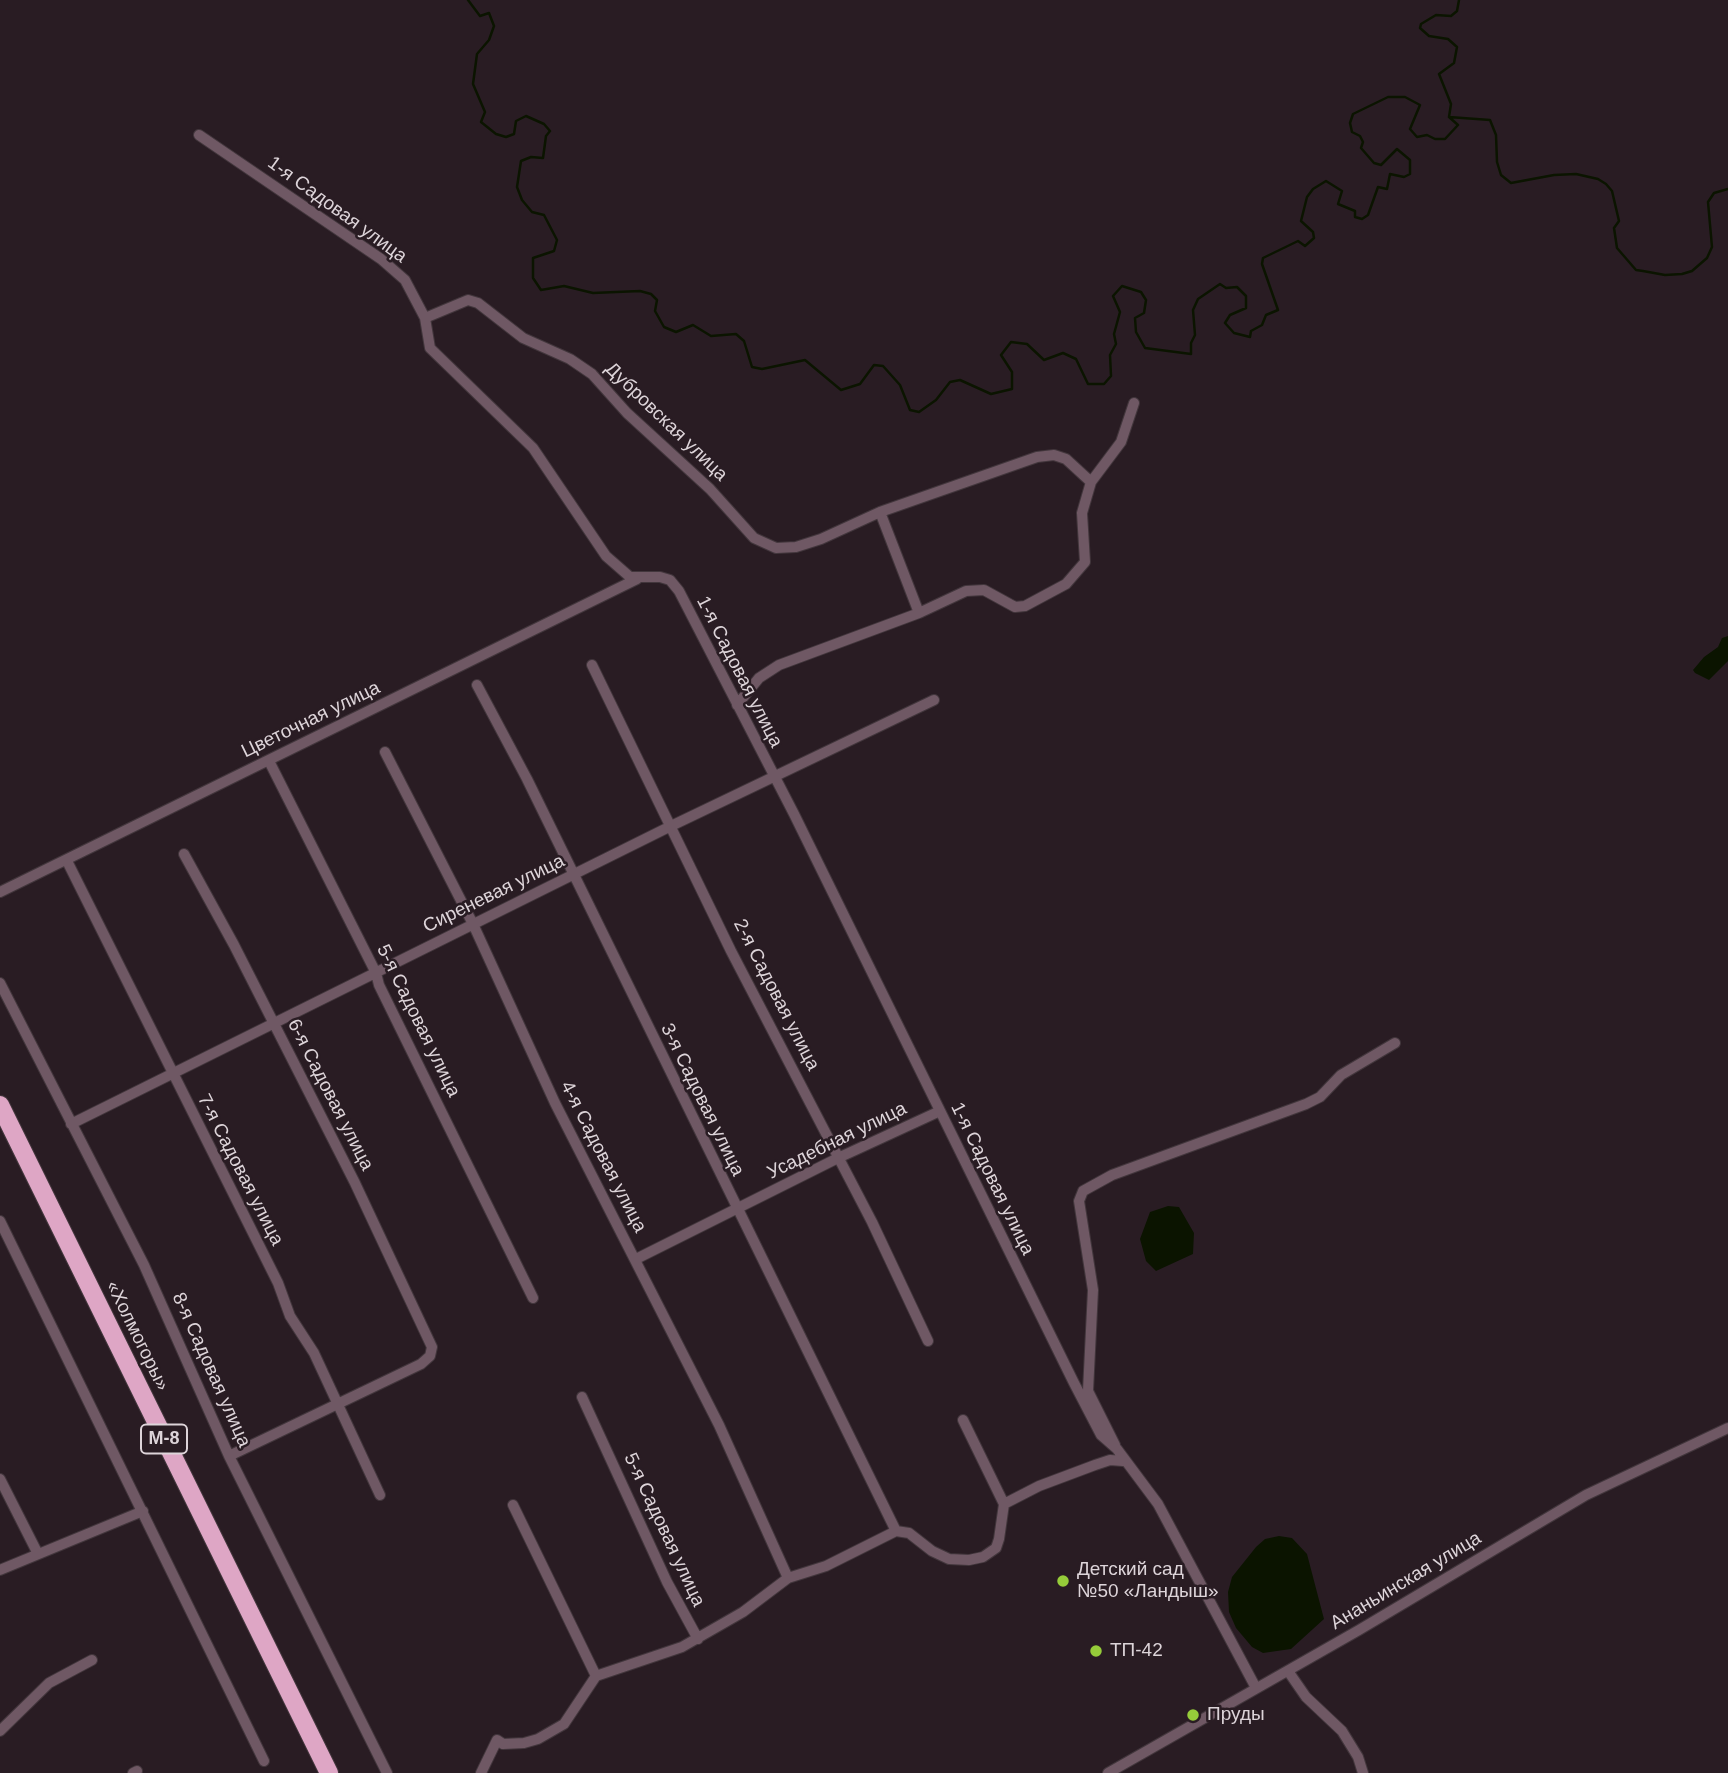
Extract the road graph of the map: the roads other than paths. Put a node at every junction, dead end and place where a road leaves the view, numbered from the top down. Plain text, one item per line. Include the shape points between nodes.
1 (199, 135) dead end
2 (425, 318) junction
3 (1134, 403) dead end
4 (1091, 482) junction
5 (880, 512) junction
6 (637, 579) junction
7 (919, 613) junction
8 (592, 665) dead end
9 (477, 685) dead end
10 (934, 700) dead end
11 (737, 705) junction
12 (385, 752) dead end
13 (269, 761) junction
14 (774, 778) junction
15 (671, 825) junction
16 (184, 855) dead end
17 (67, 861) junction
18 (572, 875) junction
19 (0, 892) edge
20 (473, 924) junction
21 (376, 973) junction
22 (0, 983) edge
23 (274, 1023) junction
24 (1395, 1043) dead end
25 (172, 1073) junction
26 (0, 1105) edge
27 (940, 1111) junction
28 (71, 1124) junction
29 (838, 1157) junction
30 (736, 1209) junction
31 (0, 1221) edge
32 (636, 1259) junction
33 (533, 1298) dead end
34 (928, 1341) dead end
35 (1075, 1385) junction
36 (1088, 1391) junction
37 (582, 1396) dead end
38 (337, 1406) junction
39 (963, 1420) dead end
40 (1728, 1428) edge
41 (1117, 1449) junction
42 (229, 1456) junction
43 (1123, 1461) junction
44 (0, 1479) edge
45 (380, 1495) dead end
46 (1004, 1504) junction
47 (513, 1505) dead end
48 (143, 1511) junction
49 (896, 1531) junction
50 (38, 1554) junction
51 (0, 1570) edge
52 (788, 1578) junction
53 (698, 1639) junction
54 (92, 1660) dead end
55 (1288, 1671) junction
56 (596, 1676) junction
57 (1256, 1688) junction
58 (0, 1731) edge
59 (264, 1761) dead end
60 (329, 1773) edge
61 (387, 1773) edge
62 (481, 1773) edge
63 (1108, 1773) edge
64 (1363, 1773) edge

1 - 2 street, 1-я Садовая улица via 381,259 405,280
2 - 5 street, Дубровская улица via 468,300 523,338 570,359 592,374 754,538 776,548 821,540
2 - 6 street, 1-я Садовая улица via 430,348 533,448 606,556
3 - 4 street via 1121,442
4 - 5 street, Дубровская улица via 1066,459 1037,457
4 - 7 street via 1082,513 1085,562 1066,584 1015,607 975,588
5 - 7 street
6 - 11 street, 1-я Садовая улица via 670,580
6 - 13 street, Цветочная улица
7 - 11 street via 779,665 759,678
8 - 15 street, 2-я Садовая улица
9 - 18 street, 3-я Садовая улица
10 - 14 street, Сиреневая улица
11 - 14 street, 1-я Садовая улица
12 - 20 street, 4-я Садовая улица
13 - 17 street, Цветочная улица
13 - 21 street, 5-я Садовая улица
14 - 15 street, Сиреневая улица
14 - 27 street, 1-я Садовая улица
15 - 18 street, Сиреневая улица
15 - 29 street, 2-я Садовая улица
16 - 23 street, 6-я Садовая улица
17 - 19 street, Цветочная улица
17 - 25 street, 7-я Садовая улица
18 - 20 street, Сиреневая улица
18 - 30 street, 3-я Садовая улица
20 - 21 street, Сиреневая улица
20 - 32 street, 4-я Садовая улица via 555,1103
21 - 23 street, Сиреневая улица
21 - 33 street, 5-я Садовая улица
22 - 28 street, 8-я Садовая улица
23 - 25 street, Сиреневая улица
23 - 38 street, 6-я Садовая улица via 432,1347 421,1364
24 - 36 street via 1341,1074 1320,1097 1306,1104 1135,1166 1083,1191 1079,1201 1093,1290
25 - 28 street, Сиреневая улица
25 - 38 street, 7-я Садовая улица
26 - 60 highway, «Холмогоры» / М-8
27 - 29 street, Усадебная улица
27 - 35 street, 1-я Садовая улица
28 - 42 street, 8-я Садовая улица via 149,1276
29 - 30 street, Усадебная улица
29 - 34 street, 2-я Садовая улица
30 - 32 street, Усадебная улица
30 - 49 street, 3-я Садовая улица
31 - 48 street
32 - 52 street, 4-я Садовая улица via 719,1425
35 - 36 street
35 - 41 street, 1-я Садовая улица via 1101,1435
36 - 41 street
37 - 53 street, 5-я Садовая улица
38 - 42 street
38 - 45 street, 7-я Садовая улица
39 - 46 street
40 - 55 street, Ананьинская улица via 1587,1495
41 - 43 street
42 - 61 street, 8-я Садовая улица
43 - 46 street via 1102,1463
43 - 57 street via 1158,1504
44 - 50 street
46 - 49 street via 996,1548 975,1559 948,1559 909,1533
47 - 56 street
48 - 50 street
48 - 59 street
49 - 52 street via 826,1566
50 - 51 street
52 - 53 street
53 - 56 street via 670,1653
54 - 58 street via 43,1688
55 - 57 street, Ананьинская улица
55 - 64 street via 1342,1731
56 - 62 street via 564,1724 524,1743 497,1741
57 - 63 street, Ананьинская улица

